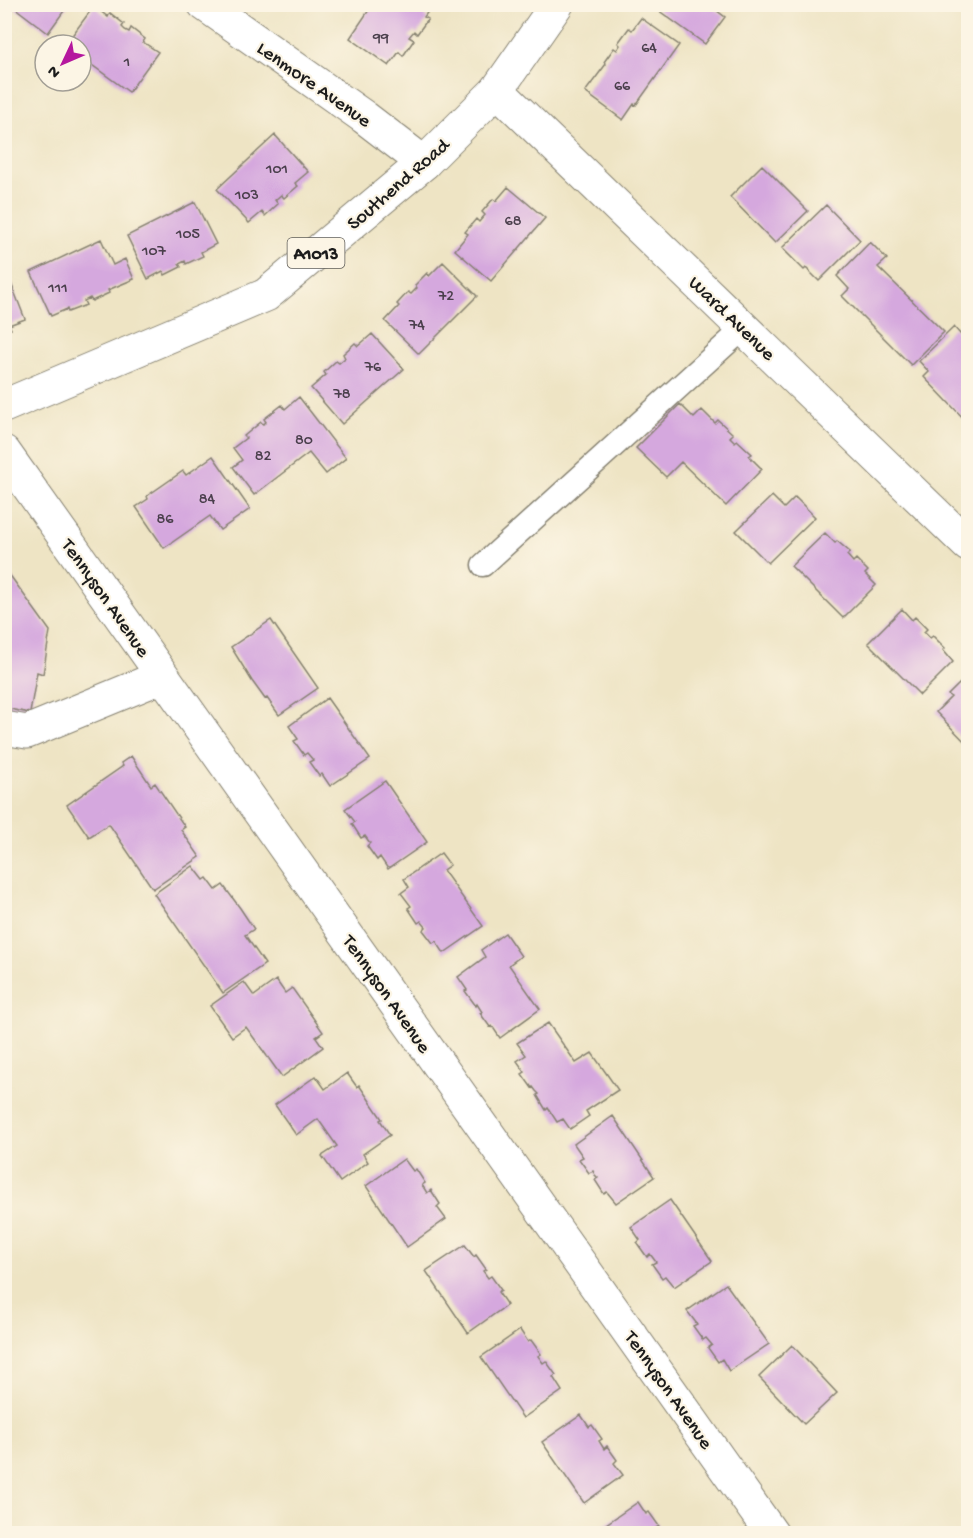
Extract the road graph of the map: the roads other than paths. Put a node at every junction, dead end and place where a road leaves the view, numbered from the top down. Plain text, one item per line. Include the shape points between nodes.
1 (204, 4) edge
2 (557, 4) edge
3 (497, 90) junction
4 (424, 163) junction
5 (744, 328) junction
6 (4, 406) edge
7 (4, 452) edge
8 (969, 545) edge
9 (483, 565) dead end
10 (163, 676) junction
11 (4, 728) edge
12 (772, 1533) edge

1 - 4 street, Lenmore Avenue
2 - 3 street, Southend Road / A1013
3 - 4 street, Southend Road / A1013
3 - 5 street, Ward Avenue
4 - 6 street, Southend Road / A1013 via 266,295
5 - 8 street, Ward Avenue
5 - 9 lane
7 - 10 street, Tennyson Avenue
10 - 11 street via 27,732
10 - 12 street, Tennyson Avenue

